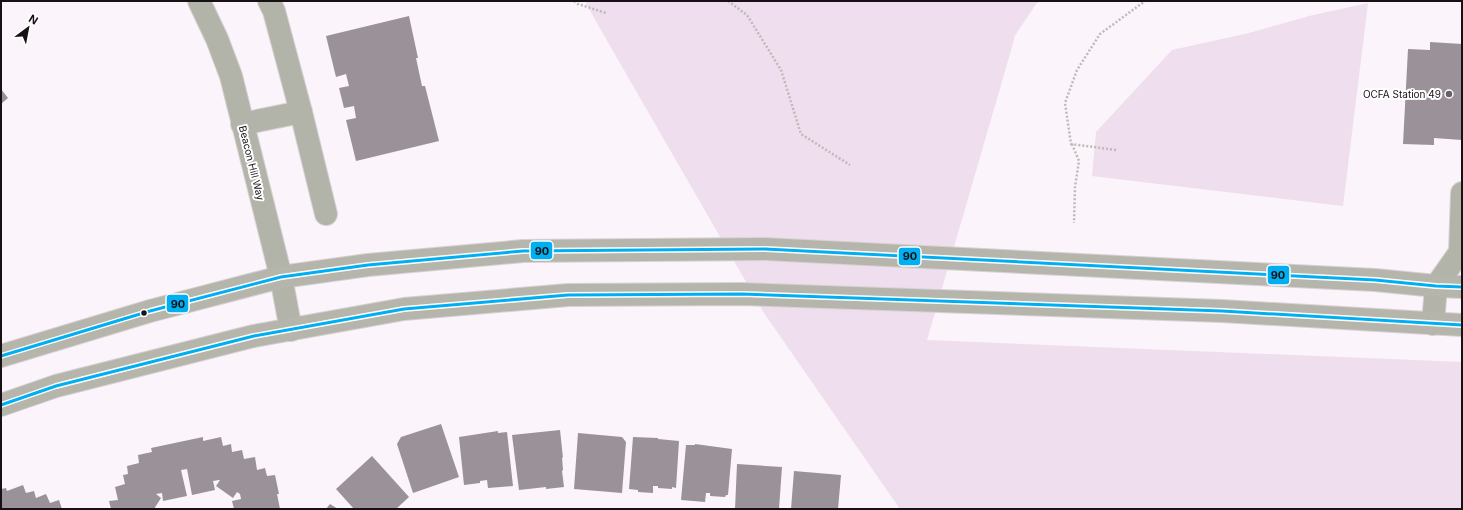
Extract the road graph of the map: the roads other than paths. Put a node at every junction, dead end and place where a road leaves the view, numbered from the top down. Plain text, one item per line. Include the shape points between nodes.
1 (199, 1) edge
2 (269, 1) edge
3 (301, 112) junction
4 (242, 124) junction
5 (1462, 193) edge
6 (326, 214) dead end
7 (282, 277) junction
8 (1436, 286) junction
9 (1462, 287) edge
10 (1433, 324) junction
11 (1462, 325) edge
12 (291, 330) junction
13 (1, 356) edge
14 (1, 405) edge

1 - 4 street, Beacon Hill Way via 231,76
2 - 3 street via 274,11
3 - 4 street
3 - 6 street
4 - 7 street, Beacon Hill Way
5 - 8 street via 1460,252
7 - 8 main road via 368,265 523,251 765,249 1367,280
7 - 12 street, Beacon Hill Way
7 - 13 main road via 150,310
8 - 9 main road
8 - 10 street
10 - 11 main road
10 - 12 main road via 1222,312 741,294 568,295 404,309
12 - 14 main road via 254,336 56,386

